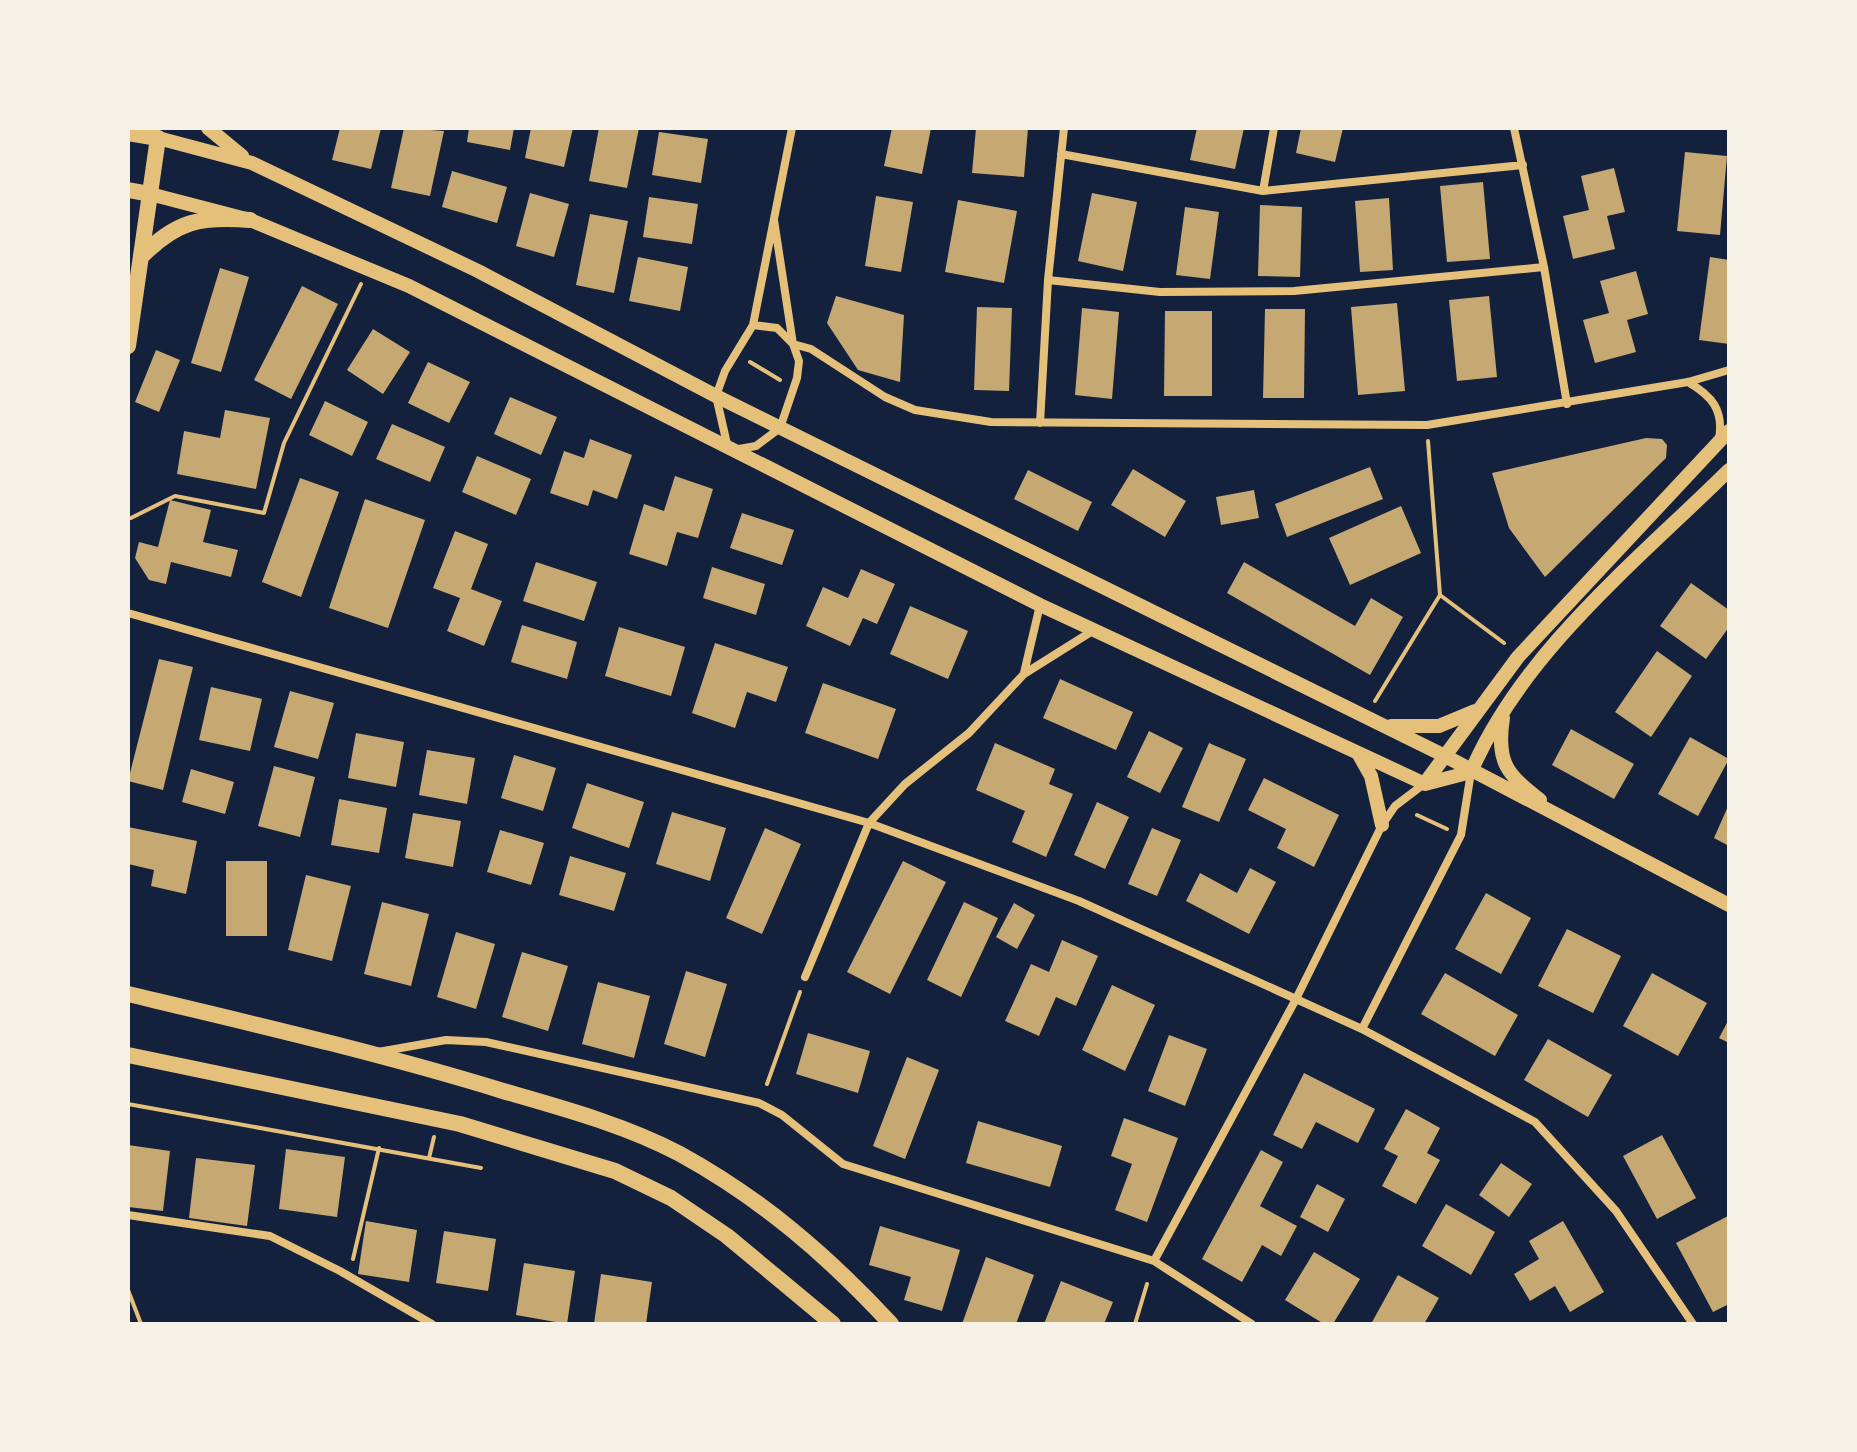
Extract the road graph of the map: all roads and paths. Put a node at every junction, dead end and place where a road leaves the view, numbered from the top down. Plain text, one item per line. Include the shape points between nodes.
1 (208, 128) edge
2 (792, 128) edge
3 (1064, 128) edge
4 (1274, 128) edge
5 (1514, 128) edge
6 (128, 133) edge
7 (159, 133) edge
8 (1061, 154) junction
9 (252, 163) junction
10 (1523, 165) junction
11 (128, 190) edge
12 (1263, 191) junction
13 (150, 194) junction
14 (250, 220) junction
15 (774, 220) junction
16 (141, 257) junction
17 (1544, 267) junction
18 (1048, 280) junction
19 (361, 284) dead end
20 (753, 325) junction
21 (793, 344) junction
22 (128, 346) edge
23 (754, 367) dead end
24 (1729, 370) edge
25 (781, 381) dead end
26 (1688, 382) junction
27 (716, 396) junction
28 (1567, 404) junction
29 (1040, 423) junction
30 (780, 428) junction
31 (1729, 431) edge
32 (1428, 438) dead end
33 (1718, 445) junction
34 (730, 449) junction
35 (1729, 470) edge
36 (131, 518) dead end
37 (1440, 595) junction
38 (1040, 605) junction
39 (128, 613) edge
40 (1094, 630) junction
41 (1504, 643) dead end
42 (1024, 674) junction
43 (1375, 701) dead end
44 (1504, 708) junction
45 (1476, 710) junction
46 (1379, 725) junction
47 (1358, 753) junction
48 (1445, 756) junction
49 (1471, 772) junction
50 (1425, 784) junction
51 (1556, 813) junction
52 (1417, 815) dead end
53 (869, 823) junction
54 (1382, 825) junction
55 (1450, 830) dead end
56 (1729, 905) edge
57 (805, 977) joint
58 (128, 994) edge
59 (1296, 999) junction
60 (1362, 1029) junction
61 (373, 1053) junction
62 (128, 1055) edge
63 (767, 1084) dead end
64 (128, 1104) edge
65 (434, 1136) dead end
66 (379, 1148) junction
67 (429, 1158) junction
68 (481, 1168) dead end
69 (128, 1215) edge
70 (1154, 1261) junction
71 (349, 1276) junction
72 (1147, 1284) dead end
73 (128, 1290) edge
74 (141, 1324) edge
75 (432, 1324) edge
76 (833, 1324) edge
77 (891, 1324) edge
78 (1135, 1324) edge
79 (1252, 1324) edge
80 (1693, 1324) edge

1 - 9 street
2 - 15 street
3 - 8 street
4 - 12 street
5 - 10 street
6 - 7 main road
7 - 9 street
7 - 13 main road
8 - 12 street
8 - 18 street
9 - 27 street via 478,271
10 - 12 street
10 - 17 street
11 - 13 main road
13 - 14 street
13 - 16 main road
14 - 16 main road via 197,220 172,230
14 - 34 street via 409,286
15 - 20 street
15 - 21 street
16 - 22 main road
17 - 18 street via 1294,291 1160,292
17 - 28 street
18 - 29 street
19 - 36 path via 284,443 264,513 175,496
20 - 21 street via 777,328
20 - 27 street
21 - 29 street via 811,349 915,410
21 - 30 street via 797,378
23 - 25 path
24 - 26 street
26 - 28 street
26 - 33 street via 1706,392 1717,408
27 - 30 street
27 - 34 street
28 - 29 street via 1427,425
30 - 34 street via 756,446
30 - 46 street
31 - 33 street
32 - 37 path
33 - 45 street via 1518,657
34 - 38 street
35 - 44 street via 1543,656
37 - 41 path
37 - 43 path
38 - 40 street
38 - 42 street
39 - 53 street
40 - 42 street
40 - 47 street
42 - 53 street via 969,733 905,784
44 - 49 street
44 - 51 street via 1500,737 1507,773
45 - 46 street via 1427,728
45 - 48 street
46 - 48 street
47 - 50 street
47 - 54 street via 1371,776
48 - 49 street
48 - 50 street
49 - 50 street
49 - 51 street
49 - 60 street via 1461,835
50 - 54 street via 1395,806
51 - 56 street
52 - 55 path
53 - 57 street
53 - 59 street via 1079,901
54 - 59 street
57 - 63 path
58 - 61 main road
59 - 60 street
59 - 70 street
60 - 80 street via 1535,1122 1616,1211
61 - 70 street via 446,1040 486,1042 759,1103 843,1164
61 - 77 main road via 562,1109 677,1153 802,1235
62 - 76 main road via 460,1124 615,1171 671,1198 727,1236
64 - 66 path
65 - 67 path
66 - 67 path
66 - 71 path
67 - 68 path
69 - 71 street via 270,1236
70 - 79 street
71 - 75 street
72 - 78 path
73 - 74 path

